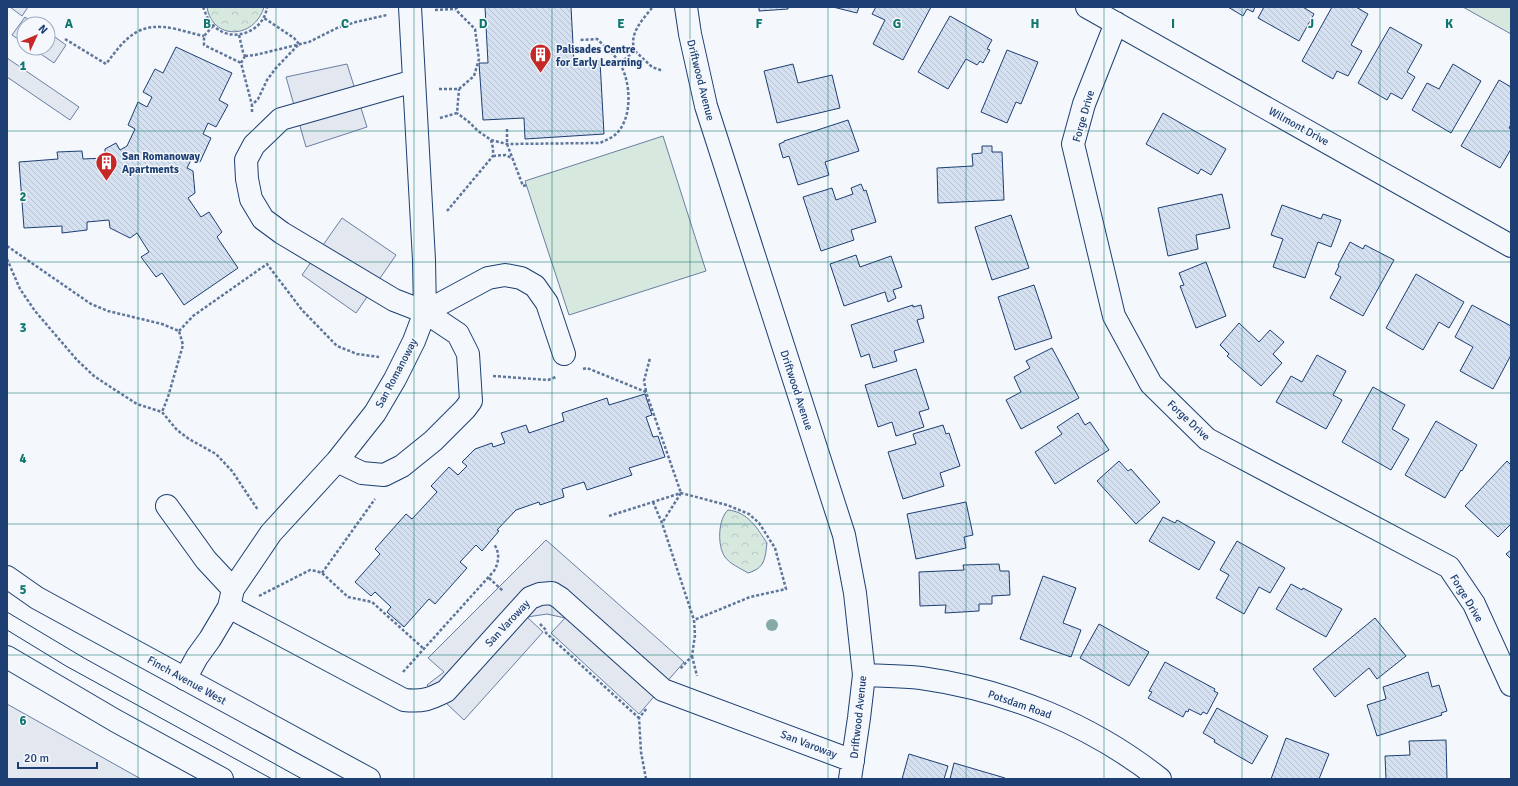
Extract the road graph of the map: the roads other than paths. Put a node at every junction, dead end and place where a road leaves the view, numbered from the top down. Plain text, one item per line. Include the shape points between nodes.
1 (686, 7) edge
2 (1088, 7) edge
3 (400, 11) edge
4 (1116, 24) junction
5 (414, 81) junction
6 (1511, 246) edge
7 (425, 312) junction
8 (564, 354) dead end
9 (337, 461) junction
10 (167, 506) dead end
11 (7, 577) edge
12 (235, 604) junction
13 (7, 657) edge
14 (864, 675) junction
15 (185, 679) junction
16 (1511, 685) edge
17 (851, 770) edge
18 (222, 779) edge
19 (369, 779) edge
20 (1160, 779) edge

1 - 14 street, Driftwood Avenue via 706,106 844,535 855,593
2 - 4 street, Wilmont Drive
3 - 5 street, San Romanoway
4 - 6 street, Wilmont Drive
4 - 16 street, Forge Drive via 1084,104 1073,144 1114,316 1151,384 1207,439 1449,567 1474,604
5 - 7 street, San Romanoway
5 - 7 street via 281,119 254,145 246,160 251,199 263,219 394,300
7 - 8 street via 488,278 505,275 521,278 536,286 547,303
7 - 9 street, San Romanoway via 395,379 375,412
7 - 9 street via 458,334 468,354 472,394 469,405 433,441 384,475 362,473
9 - 12 street, San Romanoway via 271,533
10 - 12 street, San Varoway
11 - 15 street, Finch Avenue West via 37,598
12 - 15 street, San Romanoway via 197,657
12 - 17 street, San Varoway via 386,691 404,700 418,702 431,699 446,690 530,598 540,594 552,594 570,605 663,690
13 - 18 street
14 - 17 street, Driftwood Avenue
14 - 20 street, Potsdam Road via 920,678 1016,700 1101,739
15 - 19 street, Finch Avenue West

